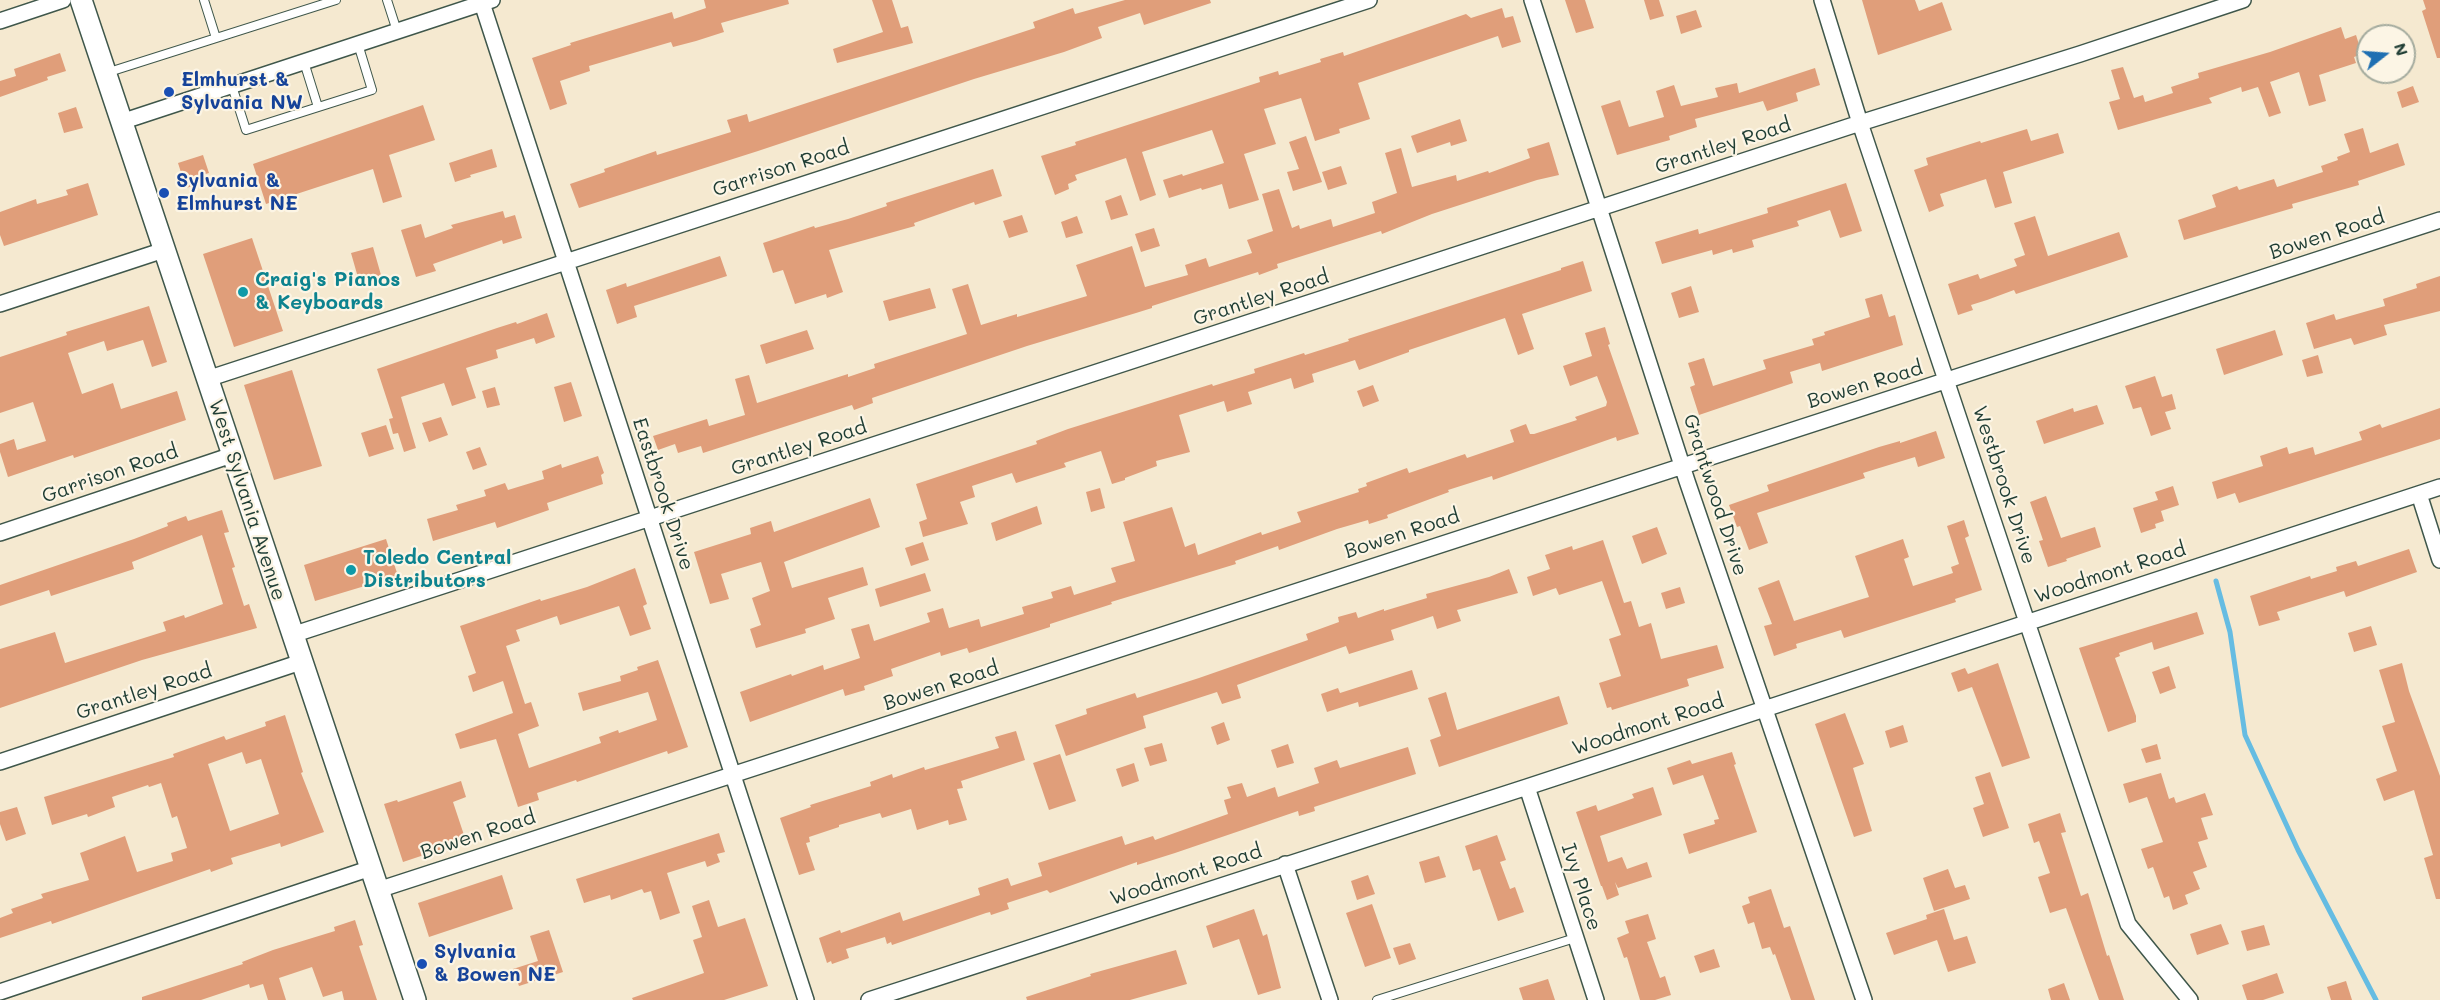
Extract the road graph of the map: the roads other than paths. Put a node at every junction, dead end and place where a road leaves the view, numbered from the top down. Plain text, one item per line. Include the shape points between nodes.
1 (63, 0) edge
2 (81, 0) edge
3 (204, 0) edge
4 (336, 0) edge
5 (387, 0) edge
6 (1369, 0) edge
7 (1532, 0) edge
8 (1822, 0) edge
9 (2243, 0) edge
10 (485, 1) edge
11 (0, 21) edge
12 (397, 31) junction
13 (216, 38) junction
14 (358, 44) junction
15 (304, 62) junction
16 (105, 73) junction
17 (232, 86) junction
18 (318, 107) junction
19 (122, 122) junction
20 (1860, 123) junction
21 (1600, 209) junction
22 (2440, 220) edge
23 (164, 250) junction
24 (566, 262) junction
25 (0, 304) edge
26 (207, 379) junction
27 (1948, 381) junction
28 (232, 455) junction
29 (1682, 465) junction
30 (2440, 487) edge
31 (2419, 494) junction
32 (649, 519) junction
33 (0, 533) edge
34 (2440, 560) edge
35 (2027, 622) junction
36 (292, 635) junction
37 (301, 662) junction
38 (1763, 709) junction
39 (0, 762) edge
40 (733, 776) junction
41 (1527, 787) junction
42 (1285, 864) junction
43 (371, 868) junction
44 (378, 890) junction
45 (1575, 938) junction
46 (0, 992) edge
47 (415, 1000) edge
48 (806, 1000) edge
49 (869, 1000) edge
50 (1330, 1000) edge
51 (1377, 1000) edge
52 (1596, 1000) edge
53 (1864, 1000) edge
54 (2190, 1000) edge

1 - 11 street
2 - 16 main road, West Sylvania Avenue
3 - 13 lane
4 - 13 lane
5 - 12 lane
6 - 24 street, Garrison Road
7 - 21 street, Grantwood Drive
8 - 20 street, Westbrook Drive
9 - 20 street, Grantley Road
10 - 12 street
10 - 24 street, Eastbrook Drive
12 - 14 street
13 - 16 lane
14 - 15 street
14 - 18 lane via 372,90
15 - 17 street
15 - 18 lane
16 - 19 main road, West Sylvania Avenue
17 - 18 lane via 246,130
17 - 19 street
19 - 23 main road, West Sylvania Avenue
20 - 21 street, Grantley Road
20 - 27 street, Westbrook Drive
21 - 29 street, Grantwood Drive
21 - 32 street, Grantley Road
22 - 27 street, Bowen Road
23 - 25 street
23 - 26 main road, West Sylvania Avenue
24 - 26 street, Garrison Road
24 - 32 street, Eastbrook Drive
26 - 28 main road, West Sylvania Avenue
27 - 29 street, Bowen Road
27 - 35 street, Westbrook Drive
28 - 33 street, Garrison Road
28 - 36 main road, West Sylvania Avenue
29 - 38 street, Grantwood Drive
29 - 40 street, Bowen Road
30 - 31 street, Woodmont Road
31 - 34 street
31 - 35 street, Woodmont Road
32 - 36 street, Grantley Road
32 - 40 street, Eastbrook Drive
35 - 38 street, Woodmont Road
35 - 54 street, Westbrook Drive via 2128,924
36 - 37 main road, West Sylvania Avenue
37 - 39 street, Grantley Road
37 - 43 main road, West Sylvania Avenue
38 - 41 street, Woodmont Road
38 - 53 street, Grantwood Drive
40 - 44 street, Bowen Road
40 - 48 street, Eastbrook Drive
41 - 42 street, Woodmont Road
41 - 45 street, Ivy Place
42 - 49 street, Woodmont Road
42 - 50 street
43 - 44 main road, West Sylvania Avenue
43 - 46 street
44 - 47 main road, West Sylvania Avenue
45 - 51 lane
45 - 52 street, Ivy Place

